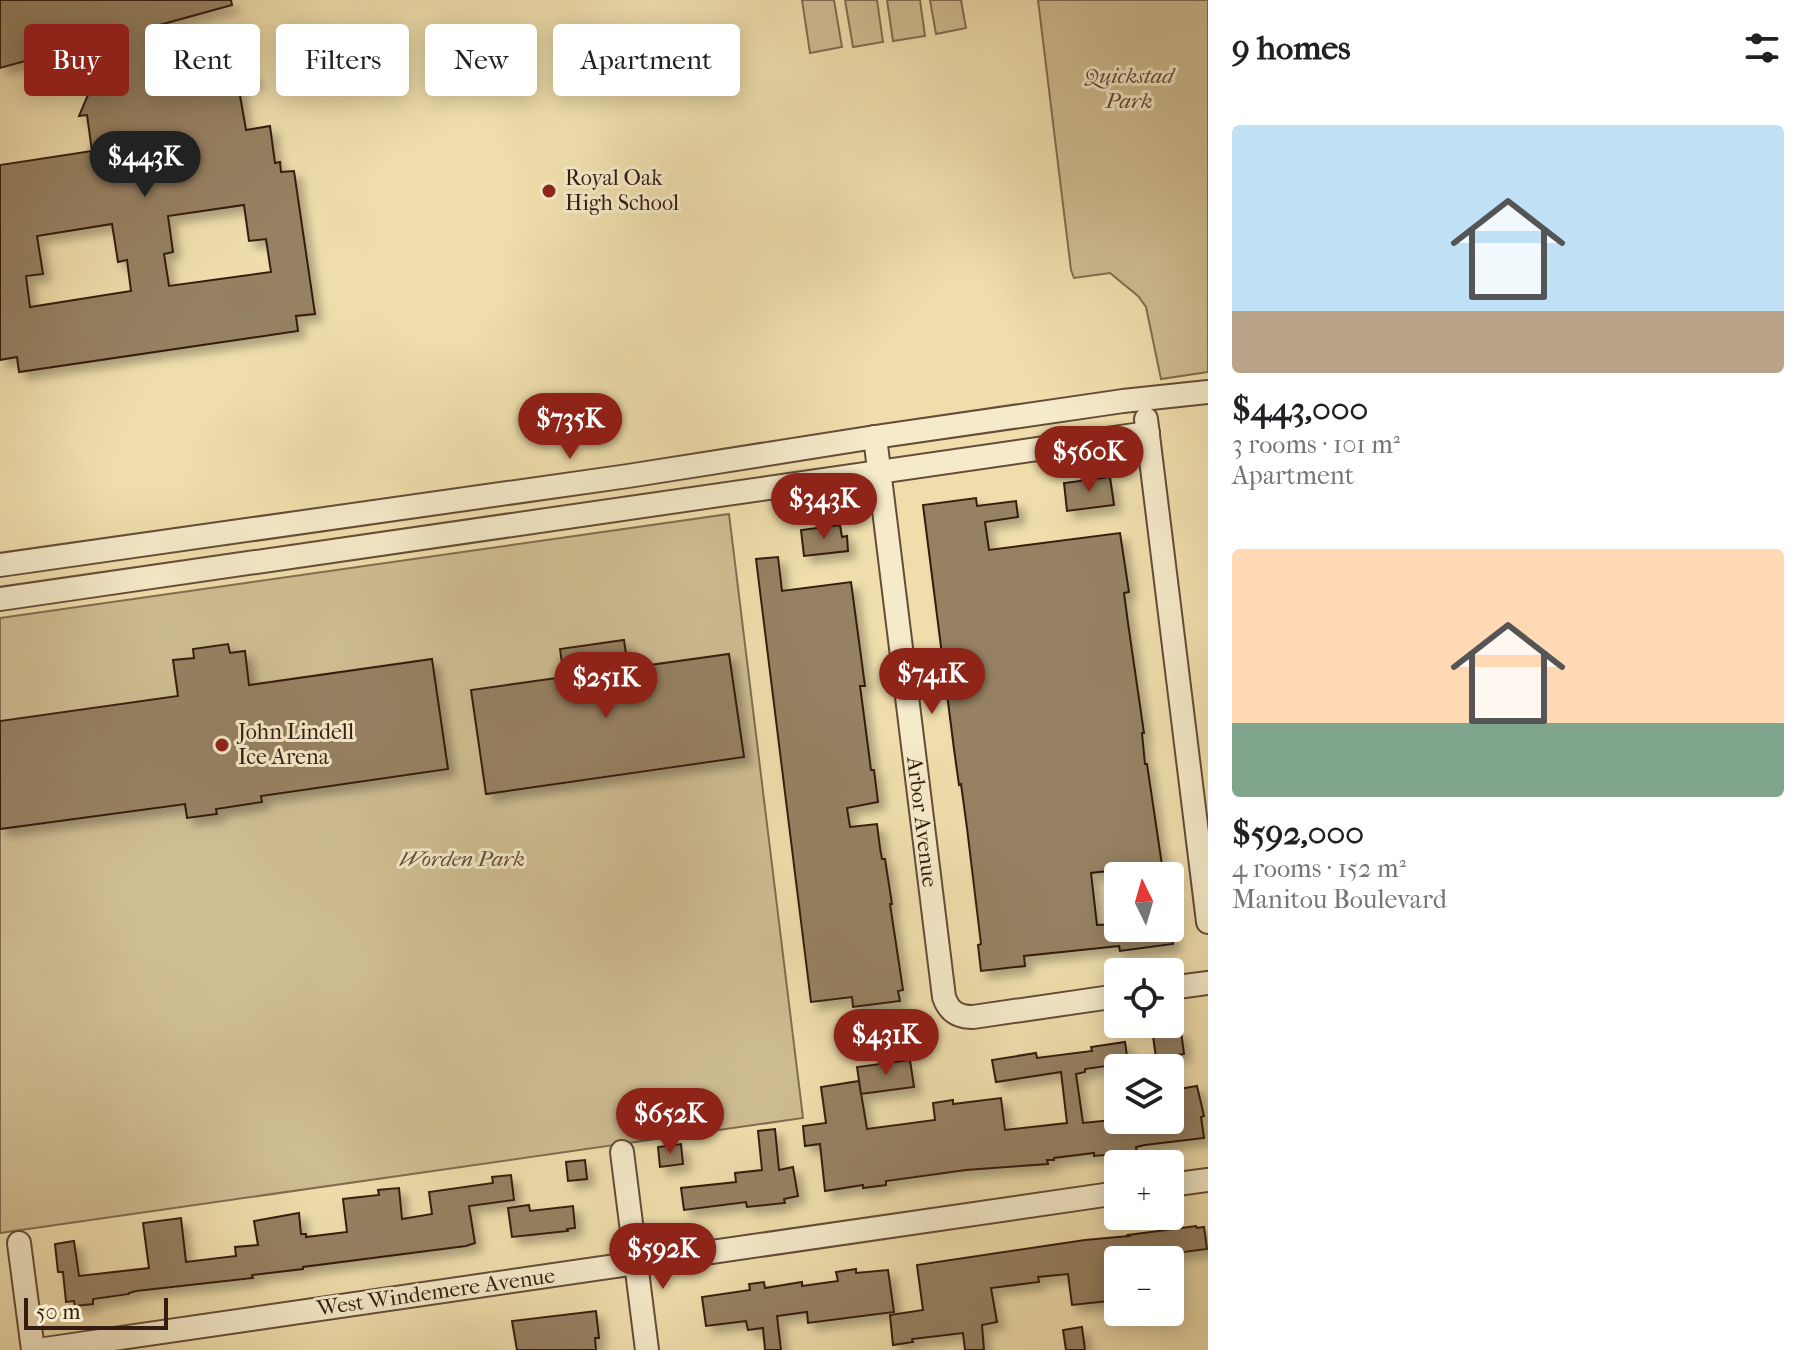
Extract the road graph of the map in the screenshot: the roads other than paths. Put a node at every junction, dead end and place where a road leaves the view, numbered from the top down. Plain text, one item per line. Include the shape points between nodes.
1 (1208, 392) edge
2 (1144, 400) junction
3 (1148, 433) junction
4 (875, 437) junction
5 (878, 471) junction
6 (628, 476) junction
7 (449, 502) junction
8 (632, 508) junction
9 (249, 530) junction
10 (455, 534) junction
11 (135, 546) junction
12 (253, 562) junction
13 (0, 565) edge
14 (139, 579) junction
15 (0, 599) edge
16 (1208, 922) edge
17 (1208, 983) edge
18 (1184, 986) edge
19 (1104, 998) edge
20 (622, 1152) dead end
21 (1208, 1180) edge
22 (1184, 1183) edge
23 (1104, 1195) edge
24 (19, 1243) dead end
25 (636, 1263) junction
26 (36, 1350) edge
27 (647, 1350) edge

1 - 2 street
2 - 3 street
2 - 4 street
3 - 5 street
3 - 16 street
4 - 5 street, Arbor Avenue
4 - 6 street
5 - 8 street
5 - 19 street, Arbor Avenue via 947,1007 973,1017
6 - 7 street
6 - 8 street
7 - 9 street
7 - 10 street
8 - 10 street
9 - 11 street
9 - 12 street
10 - 12 street
11 - 13 street
11 - 14 street
12 - 14 street
14 - 15 street
17 - 18 street
20 - 25 street
21 - 22 street
23 - 25 street, West Windemere Avenue
24 - 26 street
25 - 26 street, West Windemere Avenue
25 - 27 street

